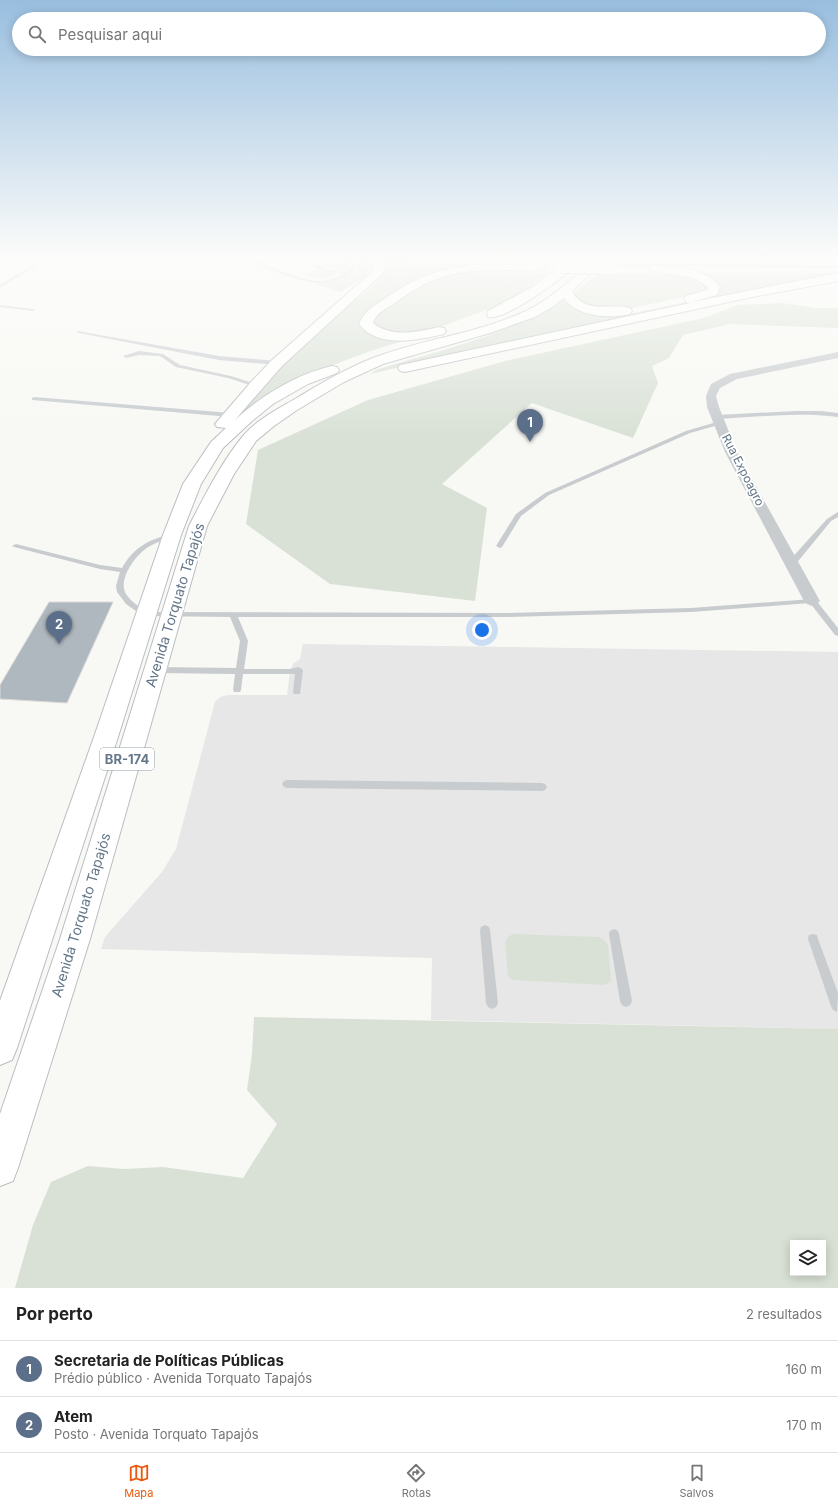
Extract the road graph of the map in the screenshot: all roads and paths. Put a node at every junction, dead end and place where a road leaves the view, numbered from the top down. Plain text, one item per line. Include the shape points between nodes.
1 (330, 316) edge
2 (368, 316) edge
3 (489, 316) edge
4 (524, 316) edge
5 (649, 316) edge
6 (481, 320) junction
7 (79, 332) dead end
8 (838, 355) edge
9 (126, 356) dead end
10 (278, 363) junction
11 (256, 385) junction
12 (317, 391) junction
13 (34, 399) dead end
14 (231, 415) junction
15 (838, 415) edge
16 (719, 420) junction
17 (218, 445) junction
18 (838, 514) edge
19 (172, 536) junction
20 (16, 546) dead end
21 (500, 546) dead end
22 (792, 563) junction
23 (124, 571) junction
24 (812, 601) junction
25 (158, 614) junction
26 (232, 614) junction
27 (838, 633) edge
28 (154, 670) junction
29 (239, 672) junction
30 (237, 690) dead end
31 (297, 692) dead end
32 (287, 784) dead end
33 (542, 787) dead end
34 (485, 930) dead end
35 (614, 934) dead end
36 (813, 939) dead end
37 (626, 1001) dead end
38 (492, 1003) dead end
39 (837, 1006) edge
40 (0, 1048) edge
41 (0, 1168) edge

1 - 10 highway
2 - 6 highway via 366,324 372,331 389,336 426,334
3 - 6 highway, Avenida Torquato Tapajós / BR-174
4 - 12 highway, Avenida Torquato Tapajós / BR-174 via 378,361
5 - 12 highway via 388,372
6 - 17 highway, Avenida Torquato Tapajós / BR-174 via 302,381 246,418
7 - 10 lane via 219,358
8 - 16 street, Rua Expoagro via 734,376 715,386 711,396
9 - 11 lane via 140,353 162,355 178,366 229,376
10 - 11 highway
11 - 14 highway
12 - 25 highway, Avenida Torquato Tapajós / BR-174 via 250,438 225,474
13 - 14 lane
14 - 17 highway via 220,431
15 - 16 lane via 796,413
16 - 21 lane via 547,494 518,514
16 - 22 street, Rua Expoagro via 731,452
17 - 19 highway, Avenida Torquato Tapajós / BR-174 via 192,484
18 - 22 lane via 829,520
19 - 23 lane via 146,545 128,563
19 - 25 highway, Avenida Torquato Tapajós / BR-174
20 - 23 lane
22 - 24 street, Rua Expoagro
23 - 25 lane via 119,579 120,592 128,602
24 - 26 lane via 691,610 512,615
24 - 27 lane
25 - 26 lane
25 - 28 highway, Avenida Torquato Tapajós / BR-174
25 - 40 highway, Avenida Torquato Tapajós / BR-174 via 104,745
26 - 29 lane via 244,641
28 - 29 lane
28 - 41 highway, Avenida Torquato Tapajós / BR-174 via 75,939
29 - 30 lane
29 - 31 lane via 299,670
32 - 33 lane
34 - 38 lane
35 - 37 lane
36 - 39 lane

